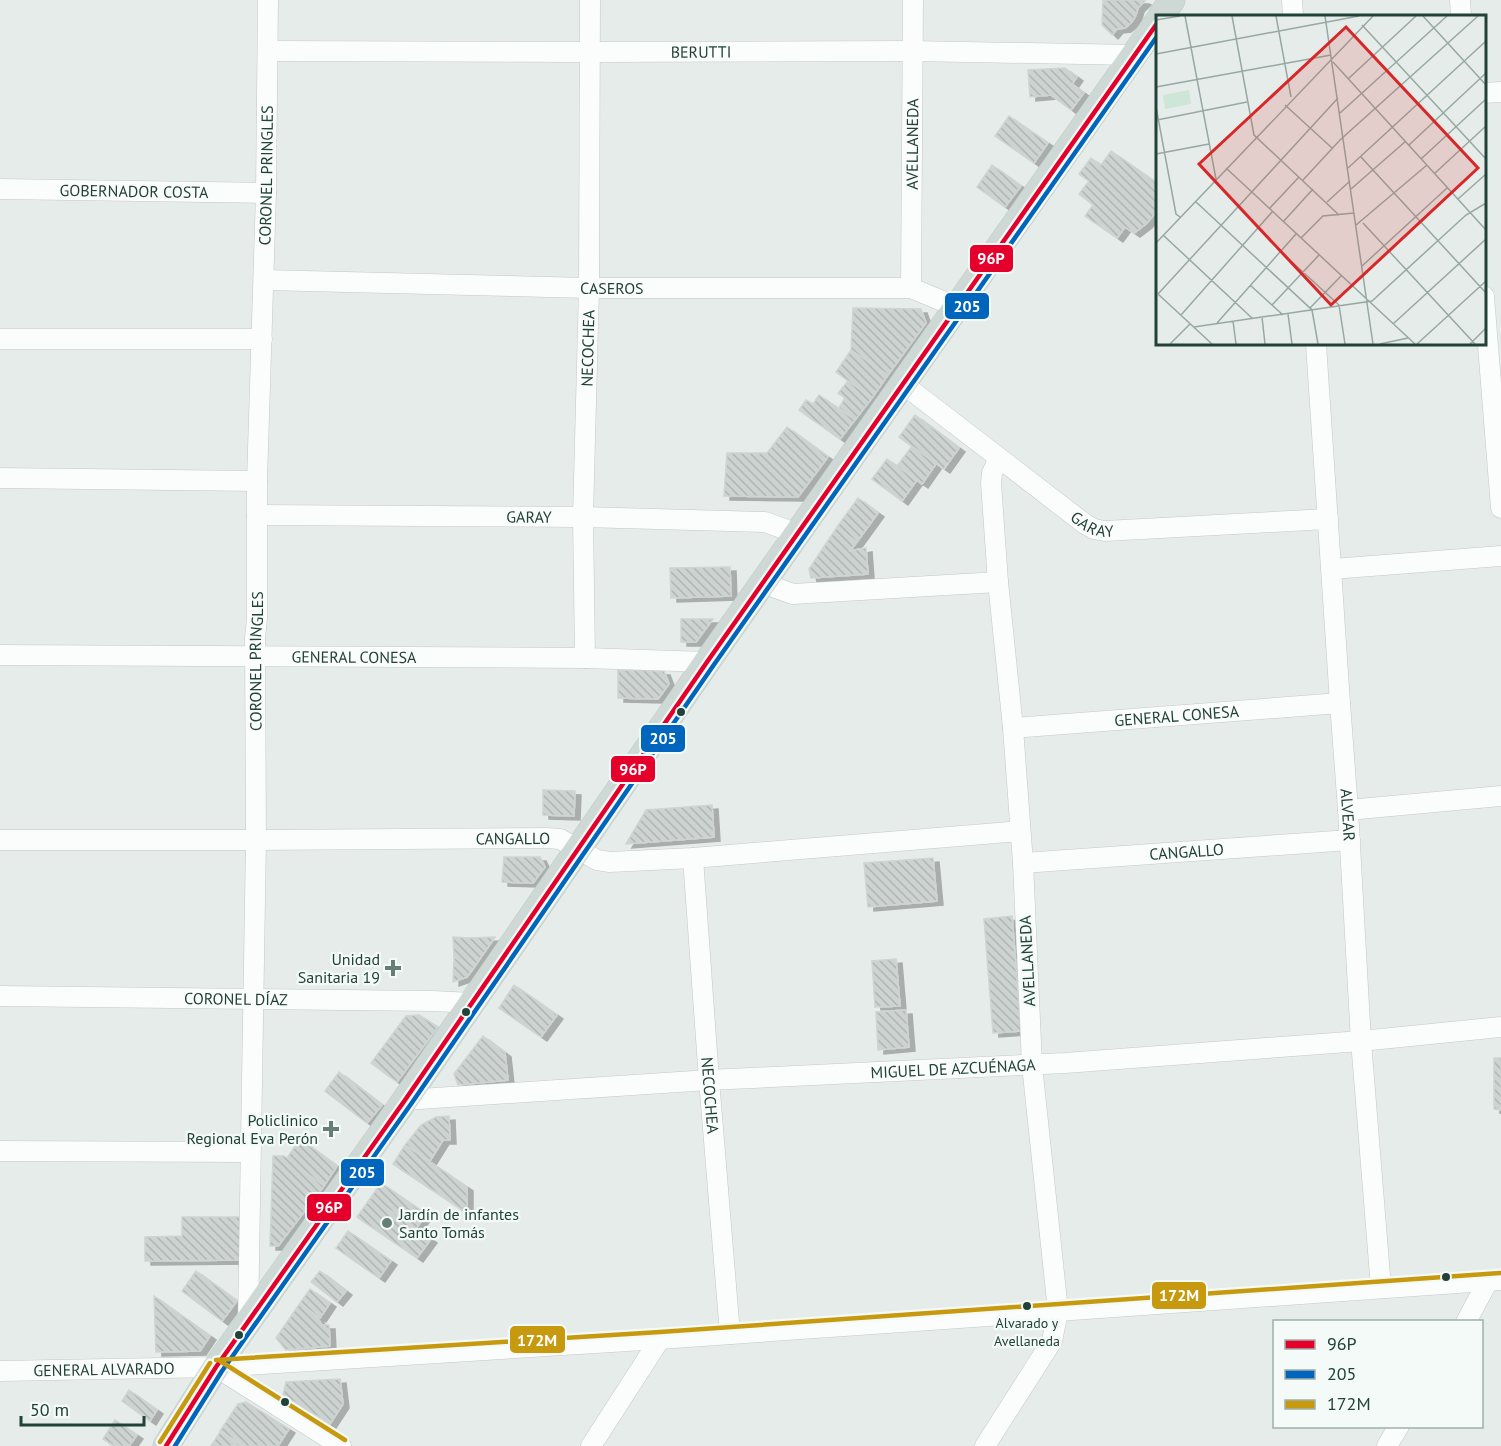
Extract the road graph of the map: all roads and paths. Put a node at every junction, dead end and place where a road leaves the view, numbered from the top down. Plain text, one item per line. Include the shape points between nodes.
1 (268, 0) edge
2 (590, 0) edge
3 (912, 0) edge
4 (1172, 0) edge
5 (1292, 0) edge
6 (1460, 0) edge
7 (1162, 15) edge
8 (1293, 15) edge
9 (1461, 15) edge
10 (1156, 24) edge
11 (268, 51) junction
12 (912, 51) junction
13 (590, 52) junction
14 (1134, 55) junction
15 (1501, 92) edge
16 (1486, 93) edge
17 (0, 189) edge
18 (267, 192) junction
19 (264, 280) junction
20 (589, 288) junction
21 (911, 288) junction
22 (1486, 302) edge
23 (957, 307) junction
24 (1491, 329) edge
25 (0, 339) edge
26 (262, 339) junction
27 (1316, 345) edge
28 (903, 384) junction
29 (999, 458) junction
30 (0, 478) edge
31 (257, 481) junction
32 (1501, 508) edge
33 (257, 515) junction
34 (583, 517) junction
35 (1328, 519) junction
36 (798, 534) junction
37 (1501, 556) edge
38 (1332, 568) junction
39 (998, 582) junction
40 (762, 583) junction
41 (0, 655) edge
42 (256, 657) junction
43 (585, 658) junction
44 (707, 662) junction
45 (1340, 703) junction
46 (1013, 728) junction
47 (1501, 796) edge
48 (1348, 810) junction
49 (1020, 831) junction
50 (0, 840) edge
51 (256, 840) junction
52 (1350, 840) junction
53 (578, 849) junction
54 (693, 858) junction
55 (1023, 863) junction
56 (0, 996) edge
57 (253, 1000) junction
58 (472, 1003) junction
59 (1501, 1027) edge
60 (1361, 1041) junction
61 (1032, 1065) junction
62 (709, 1080) junction
63 (405, 1100) junction
64 (0, 1151) edge
65 (250, 1152) junction
66 (1494, 1280) edge
67 (1381, 1288) junction
68 (1058, 1311) junction
69 (1467, 1320) edge
70 (248, 1323) junction
71 (730, 1334) junction
72 (660, 1339) junction
73 (216, 1367) junction
74 (0, 1371) edge
75 (1398, 1428) edge
76 (166, 1446) edge
77 (341, 1446) edge
78 (591, 1446) edge
79 (985, 1446) edge
80 (1387, 1446) edge

1 - 11 street, CORONEL PRINGLES
2 - 13 street, NECOCHEA
3 - 12 street, AVELLANEDA
4 - 7 main road
5 - 8 street
6 - 9 street
10 - 14 main road
11 - 13 street, BERUTTI
11 - 18 street, CORONEL PRINGLES
12 - 13 street, BERUTTI
12 - 14 street, BERUTTI
12 - 21 street, AVELLANEDA
13 - 20 street, NECOCHEA
14 - 23 main road
15 - 16 street
17 - 18 street, GOBERNADOR COSTA
18 - 19 street, CORONEL PRINGLES
19 - 20 street, CASEROS
19 - 26 street, CORONEL PRINGLES
20 - 21 street, CASEROS
20 - 34 street, NECOCHEA
21 - 23 street, CASEROS
22 - 24 street
23 - 28 main road
24 - 32 street
25 - 26 street
26 - 31 street, CORONEL PRINGLES
27 - 35 street, ALVEAR
28 - 29 street, GARAY
28 - 36 main road
29 - 35 street, GARAY via 1094,529
29 - 39 street, AVELLANEDA via 991,483
30 - 31 street
31 - 33 street, CORONEL PRINGLES
33 - 34 street, GARAY
33 - 42 street, CORONEL PRINGLES
34 - 36 street, GARAY via 765,522
34 - 43 street, NECOCHEA
35 - 38 street, ALVEAR
36 - 40 main road
37 - 38 street
38 - 45 street, ALVEAR
39 - 40 street via 793,594
39 - 46 street, AVELLANEDA
40 - 44 main road
41 - 42 street, GENERAL CONESA
42 - 43 street, GENERAL CONESA
42 - 51 street, CORONEL PRINGLES
43 - 44 street, GENERAL CONESA
44 - 53 main road
45 - 46 street, GENERAL CONESA
45 - 48 street, ALVEAR
46 - 49 street, AVELLANEDA
47 - 48 street
48 - 52 street, ALVEAR
49 - 54 street, CANGALLO
49 - 55 street, AVELLANEDA
50 - 51 street, CANGALLO
51 - 53 street, CANGALLO via 546,838 560,839
51 - 57 street, CORONEL PRINGLES
52 - 55 street, CANGALLO
52 - 60 street, ALVEAR
53 - 54 street, CANGALLO via 597,860 610,862
53 - 58 main road
54 - 62 street, NECOCHEA
55 - 61 street, AVELLANEDA
56 - 57 street, CORONEL DÍAZ
57 - 58 street, CORONEL DÍAZ
57 - 65 street, CORONEL PRINGLES
58 - 63 main road
59 - 60 street, MIGUEL DE AZCUÉNAGA
60 - 61 street, MIGUEL DE AZCUÉNAGA
60 - 67 street, ALVEAR
61 - 62 street, MIGUEL DE AZCUÉNAGA
61 - 68 street, AVELLANEDA
62 - 63 street, MIGUEL DE AZCUÉNAGA
62 - 71 street, NECOCHEA
63 - 70 main road
64 - 65 street
65 - 70 street, CORONEL PRINGLES
66 - 67 street, GENERAL ALVARADO
66 - 69 street
67 - 68 street, GENERAL ALVARADO
68 - 71 street, GENERAL ALVARADO
68 - 79 street, AVELLANEDA via 1052,1341
70 - 73 main road
71 - 72 street, GENERAL ALVARADO
72 - 73 street, GENERAL ALVARADO
72 - 78 street
73 - 74 street, GENERAL ALVARADO
73 - 76 main road
73 - 77 street
75 - 80 street

